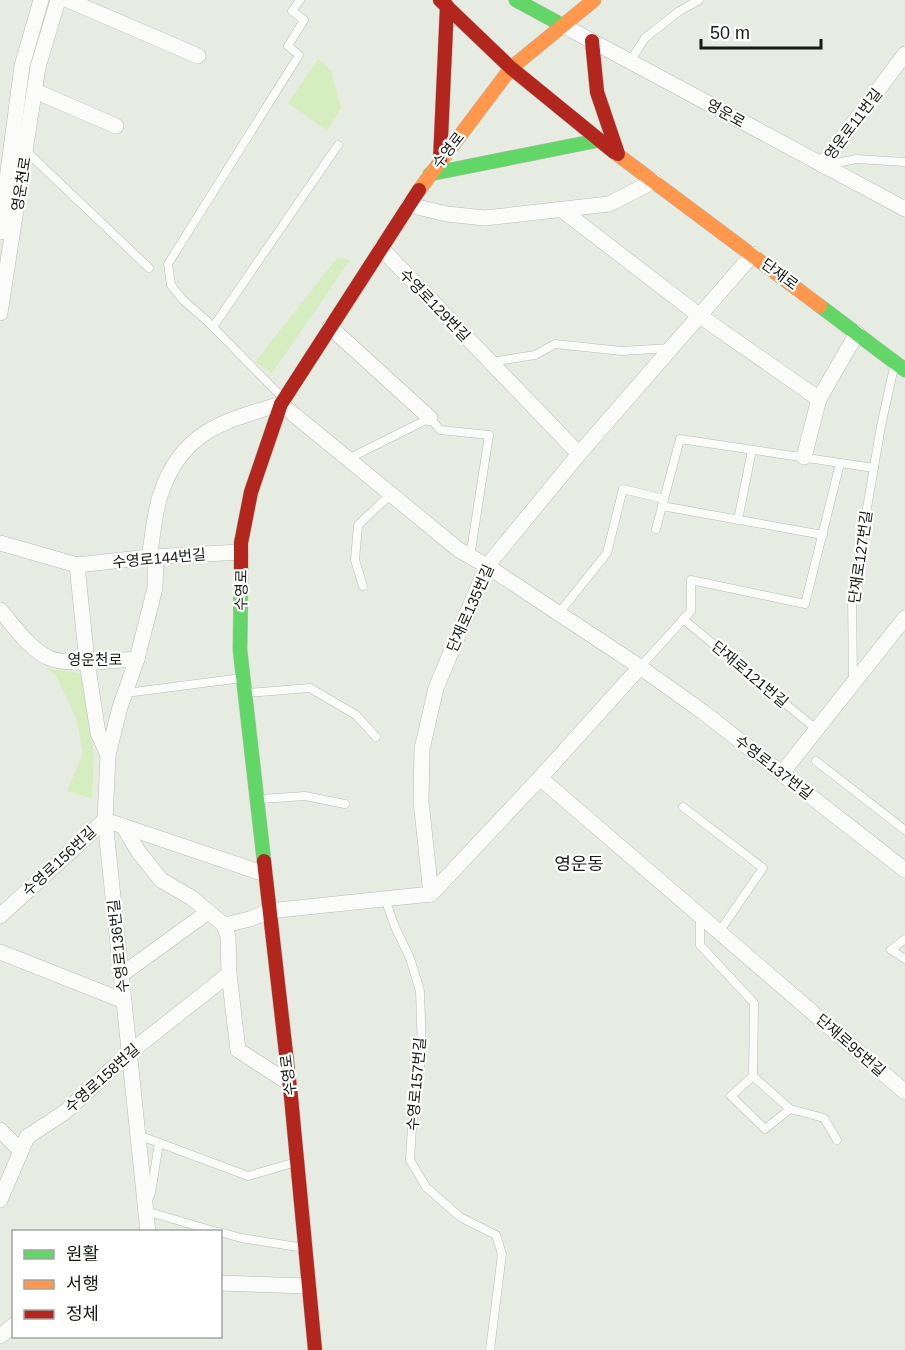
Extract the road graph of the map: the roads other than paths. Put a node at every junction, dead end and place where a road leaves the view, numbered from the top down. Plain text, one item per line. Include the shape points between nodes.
1 (41, 0) edge
2 (58, 0) edge
3 (68, 0) edge
4 (300, 0) edge
5 (516, 0) edge
6 (594, 0) edge
7 (699, 0) edge
8 (444, 3) edge
9 (562, 25) junction
10 (592, 41) junction
11 (905, 54) edge
12 (198, 56) dead end
13 (630, 61) junction
14 (511, 68) junction
15 (35, 91) junction
16 (116, 126) dead end
17 (600, 140) junction
18 (338, 145) dead end
19 (26, 151) junction
20 (618, 155) junction
21 (440, 160) junction
22 (905, 162) edge
23 (822, 165) junction
24 (430, 174) junction
25 (654, 181) junction
26 (409, 205) junction
27 (905, 209) edge
28 (562, 210) junction
29 (0, 232) edge
30 (381, 248) junction
31 (753, 254) junction
32 (149, 268) dead end
33 (0, 313) edge
34 (700, 316) junction
35 (213, 327) junction
36 (330, 327) junction
37 (857, 333) junction
38 (673, 348) junction
39 (490, 362) junction
40 (900, 366) edge
41 (819, 399) junction
42 (282, 402) junction
43 (430, 418) junction
44 (752, 450) junction
45 (579, 454) junction
46 (804, 458) junction
47 (348, 459) junction
48 (840, 463) junction
49 (874, 468) junction
50 (391, 494) junction
51 (663, 502) junction
52 (738, 520) junction
53 (656, 530) dead end
54 (823, 536) junction
55 (0, 543) edge
56 (241, 552) junction
57 (470, 556) junction
58 (153, 557) junction
59 (77, 565) junction
60 (487, 566) junction
61 (363, 586) dead end
62 (0, 610) edge
63 (559, 613) junction
64 (905, 618) edge
65 (683, 619) junction
66 (137, 659) junction
67 (87, 662) junction
68 (640, 667) junction
69 (243, 678) junction
70 (853, 683) junction
71 (125, 693) junction
72 (245, 693) junction
73 (816, 729) junction
74 (376, 737) dead end
75 (108, 755) junction
76 (816, 761) dead end
77 (782, 773) junction
78 (540, 778) junction
79 (256, 800) junction
80 (345, 804) dead end
81 (683, 807) dead end
82 (105, 820) junction
83 (123, 826) junction
84 (905, 830) edge
85 (903, 865) edge
86 (265, 874) junction
87 (431, 894) junction
88 (385, 899) junction
89 (269, 911) junction
90 (208, 912) junction
91 (0, 916) edge
92 (700, 916) junction
93 (224, 925) junction
94 (719, 932) junction
95 (905, 939) edge
96 (0, 952) edge
97 (905, 959) edge
98 (229, 974) junction
99 (121, 975) junction
100 (124, 1001) junction
101 (129, 1053) junction
102 (753, 1076) junction
103 (289, 1083) junction
104 (905, 1092) edge
105 (790, 1108) junction
106 (0, 1130) edge
107 (138, 1135) junction
108 (837, 1140) dead end
109 (159, 1143) junction
110 (21, 1151) junction
111 (297, 1161) junction
112 (0, 1200) edge
113 (146, 1208) junction
114 (148, 1230) edge
115 (213, 1230) edge
116 (222, 1233) edge
117 (305, 1248) junction
118 (222, 1283) edge
119 (309, 1286) junction
120 (12, 1327) edge
121 (0, 1336) edge
122 (315, 1350) edge
123 (490, 1350) edge

1 - 29 street via 22,66
2 - 15 street, 영운천로
3 - 12 street
4 - 35 lane via 292,11 304,20 288,46 299,55 168,264 171,285
5 - 9 street
6 - 9 street, 수영로
7 - 13 lane via 645,38
8 - 14 street, 단재로
8 - 21 street
9 - 10 street, 영운로
9 - 14 street, 수영로
10 - 13 street, 영운로
10 - 20 street via 597,92
11 - 23 street, 영운로11번길
13 - 23 street, 영운로
14 - 17 street, 단재로
14 - 21 street, 수영로
15 - 16 street
15 - 19 street, 영운천로
17 - 20 street, 단재로
17 - 24 street
18 - 35 lane
19 - 32 lane
19 - 33 street, 영운천로
20 - 25 street, 단재로
21 - 24 street, 수영로
22 - 23 lane via 856,159
23 - 27 street, 영운로
24 - 26 street, 수영로
25 - 28 street via 609,204
25 - 31 street, 단재로
26 - 28 street via 485,218
26 - 30 street, 수영로
28 - 34 street
30 - 36 street, 수영로
30 - 39 street, 수영로129번길
31 - 34 street, 단재로135번길
31 - 37 street, 단재로
34 - 38 street, 단재로135번길
34 - 41 street
35 - 42 lane
36 - 42 street, 수영로
36 - 43 street
37 - 40 street, 단재로
37 - 41 street
38 - 39 lane via 622,351 555,344 535,355
38 - 45 street, 단재로135번길
39 - 45 street, 수영로129번길
40 - 49 lane, 단재로127번길
41 - 46 street
42 - 47 street, 수영로137번길
42 - 56 street, 수영로 via 251,492
42 - 58 street, 수영로136번길 via 235,418 185,448 160,495
43 - 47 lane
43 - 57 lane via 440,430 489,435
44 - 46 lane
44 - 51 lane via 680,439
44 - 52 lane
45 - 60 street, 단재로135번길
46 - 48 lane
47 - 50 street, 수영로137번길
48 - 49 lane
48 - 54 lane
49 - 70 lane, 단재로127번길 via 852,596
50 - 57 street, 수영로137번길
50 - 61 lane via 358,525 355,560
51 - 52 lane
51 - 53 lane
51 - 63 lane via 623,489 607,553
52 - 54 lane
54 - 65 lane via 805,604 691,580 691,611
55 - 59 street, 수영로144번길
56 - 58 street, 수영로144번길
56 - 69 street, 수영로
57 - 60 street, 수영로137번길
58 - 59 street, 수영로144번길
58 - 66 street, 수영로136번길 via 155,588
59 - 67 street
60 - 63 street, 수영로137번길
60 - 87 street, 단재로135번길 via 436,688 422,749 421,801
62 - 67 street, 영운천로 via 48,658
63 - 68 street, 수영로137번길
64 - 70 street
65 - 68 lane
65 - 73 lane, 단재로121번길
66 - 67 street, 영운천로
66 - 71 street, 수영로136번길
67 - 75 street, 수영로136번길 via 98,733
68 - 77 street, 수영로137번길
68 - 78 street
69 - 71 lane
69 - 72 street, 수영로
70 - 73 street
71 - 75 street, 수영로136번길
72 - 74 lane via 310,688 356,715
72 - 79 street, 수영로
73 - 77 street
75 - 82 street, 수영로136번길
76 - 84 lane
77 - 85 street, 수영로137번길
78 - 87 street
78 - 92 street, 단재로95번길
79 - 80 lane via 305,796
79 - 86 street, 수영로
81 - 94 lane via 764,868
82 - 83 street, 수영로156번길
82 - 91 street, 수영로156번길
82 - 99 street, 수영로136번길
83 - 86 street, 수영로156번길
83 - 90 street via 161,880
86 - 89 street, 수영로
87 - 88 street
88 - 89 street
88 - 123 lane, 수영로157번길 via 420,991 422,1051 411,1160 426,1187 460,1217 496,1235 502,1254
89 - 93 street
89 - 103 street, 수영로
90 - 93 street
90 - 99 street
92 - 94 street, 단재로95번길
92 - 102 lane via 700,945 754,1003
93 - 98 street
94 - 104 street, 단재로95번길
95 - 97 lane via 891,950
96 - 100 street
98 - 101 street, 수영로158번길
98 - 103 street via 238,1050
99 - 100 street, 수영로136번길
100 - 101 street, 수영로136번길
101 - 107 street, 수영로136번길
101 - 110 street, 수영로158번길 via 65,1112 27,1137
102 - 105 lane
102 - 105 lane via 731,1096 765,1129
103 - 111 street, 수영로
105 - 108 lane via 824,1118
106 - 110 street
107 - 109 lane
107 - 113 street, 수영로136번길
109 - 111 lane via 248,1176
109 - 113 lane
110 - 112 street, 수영로158번길
111 - 117 street, 수영로
113 - 114 street, 수영로136번길
113 - 115 lane
116 - 117 lane
117 - 119 street, 수영로
118 - 119 street
119 - 122 street, 수영로
120 - 121 street

